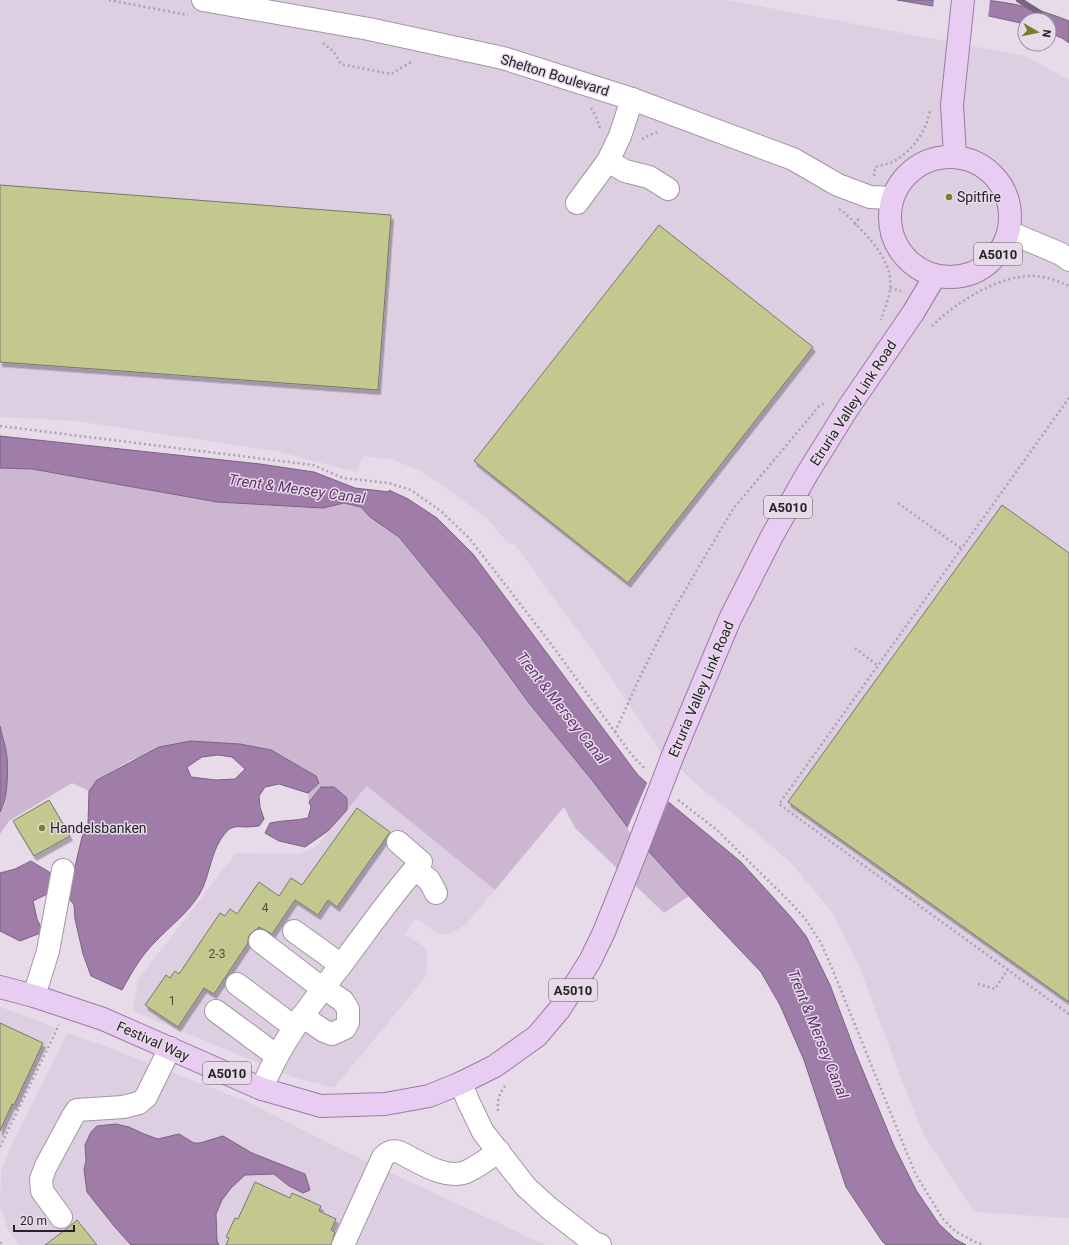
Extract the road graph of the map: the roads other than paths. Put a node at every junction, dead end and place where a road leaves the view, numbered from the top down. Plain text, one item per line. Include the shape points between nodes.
1 (203, 0) edge
2 (963, 0) edge
3 (632, 99) junction
4 (955, 156) junction
5 (608, 161) junction
6 (668, 189) dead end
7 (892, 198) junction
8 (577, 203) dead end
9 (1009, 232) junction
10 (1069, 260) edge
11 (935, 276) junction
12 (398, 842) dead end
13 (415, 869) junction
14 (62, 870) dead end
15 (436, 893) dead end
16 (294, 931) dead end
17 (260, 941) dead end
18 (341, 965) junction
19 (237, 984) dead end
20 (0, 987) edge
21 (323, 988) junction
22 (34, 996) junction
23 (216, 1010) dead end
24 (298, 1022) junction
25 (170, 1048) junction
26 (276, 1056) junction
27 (461, 1083) junction
28 (262, 1089) junction
29 (499, 1152) junction
30 (61, 1217) dead end
31 (343, 1245) edge
32 (600, 1245) edge

1 - 3 street, Shelton Boulevard via 369,29 503,58
2 - 4 main road via 952,105
3 - 5 street via 620,136
3 - 7 street, Shelton Boulevard via 792,159 838,185 870,197
4 - 7 main road, A5010 via 935,158 916,166 902,180
4 - 9 main road, A5010 via 972,160 1000,181 1008,197 1011,214
5 - 6 street via 625,171 649,177
5 - 8 street
7 - 11 main road, A5010 via 889,218 893,237 902,255 917,268
9 - 10 street via 1061,254
9 - 11 main road, A5010 via 1002,250 989,264 973,274 954,278
11 - 27 main road, Etruria Valley Link Road / A5010, bridge via 807,474 730,619 590,961 559,1010 537,1036 495,1066
12 - 13 street via 421,862
13 - 15 street via 429,880
13 - 18 street
14 - 22 street via 48,951
16 - 18 street
17 - 21 street
18 - 21 street
19 - 24 street
20 - 22 main road, Festival Way / A5010
21 - 24 street
21 - 24 street via 342,1001 348,1009 348,1022 345,1028 332,1034
22 - 25 main road, Festival Way / A5010 via 103,1019
23 - 26 street
24 - 26 street
25 - 28 main road, Festival Way / A5010
25 - 30 street via 146,1097 139,1103 123,1107 77,1110 73,1116 41,1179 42,1191
26 - 28 street
27 - 28 main road, Festival Way / A5010 via 429,1096 356,1106 321,1106
27 - 29 street via 484,1132
29 - 31 street via 467,1172 455,1175 442,1173 395,1151 387,1152
29 - 32 street via 526,1188 594,1243

